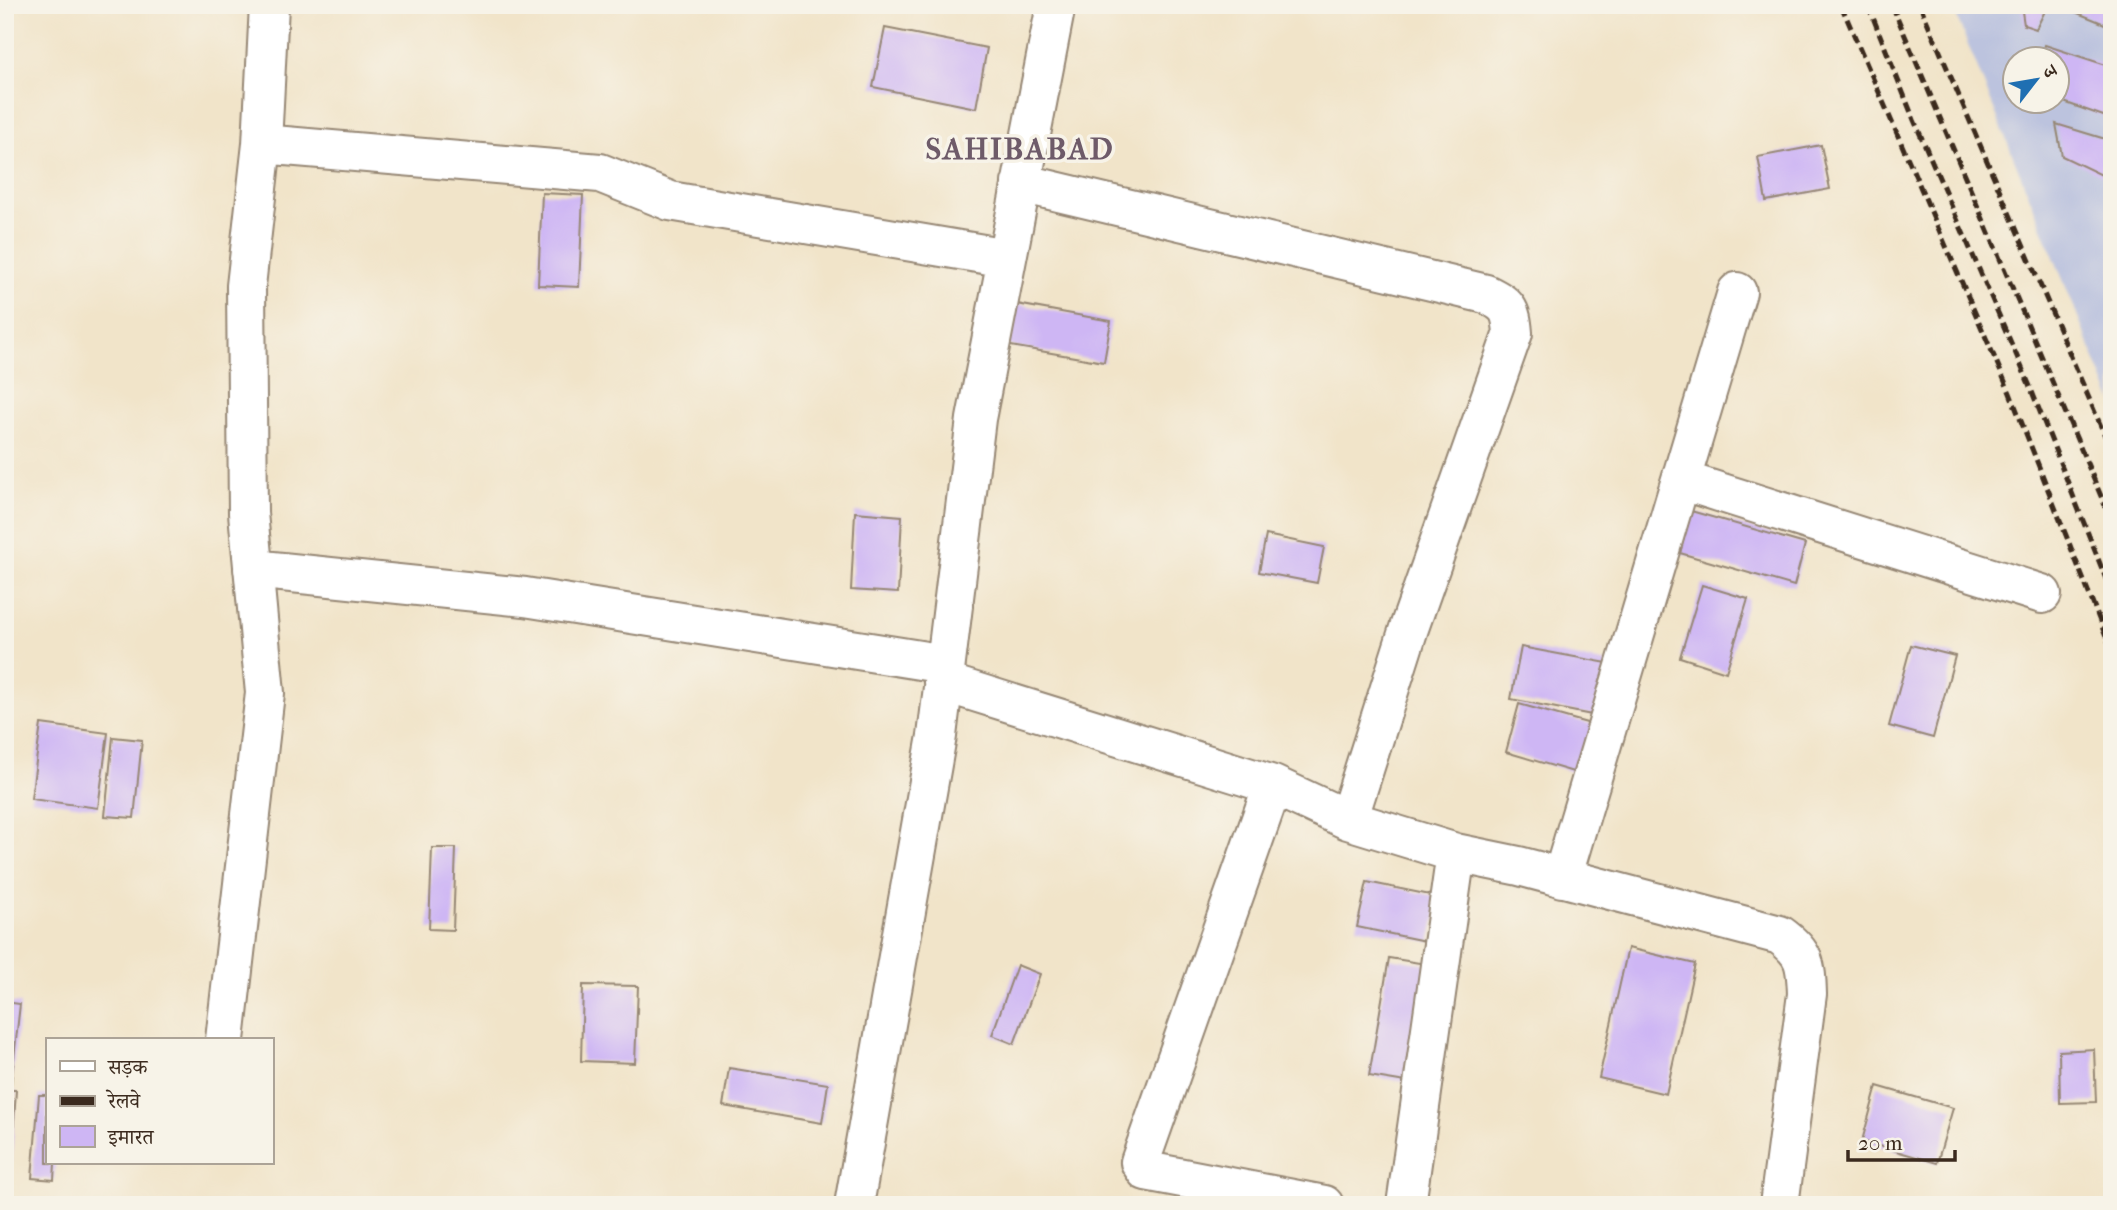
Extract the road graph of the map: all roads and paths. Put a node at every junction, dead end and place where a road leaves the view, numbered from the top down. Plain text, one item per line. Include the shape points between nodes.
1 (269, 5) edge
2 (1056, 5) edge
3 (262, 144) junction
4 (1021, 183) junction
5 (1007, 258) junction
6 (1737, 292) dead end
7 (1681, 480) junction
8 (253, 569) junction
9 (2042, 594) dead end
10 (944, 673) junction
11 (1273, 785) junction
12 (1348, 820) junction
13 (1456, 853) junction
14 (1562, 878) junction
15 (225, 1038) edge
16 (854, 1205) edge
17 (1324, 1205) edge
18 (1406, 1205) edge
19 (1779, 1205) edge

1 - 3 street
2 - 4 street
3 - 5 street via 600,173 670,201
3 - 8 street via 246,286 248,513
4 - 5 street
4 - 12 street via 1486,294 1512,314 1513,333 1409,628
5 - 10 street via 976,419
6 - 7 street
7 - 9 street
7 - 14 street
8 - 10 street via 526,597
8 - 15 street via 265,693
10 - 11 street
10 - 16 street via 937,736
11 - 12 street
11 - 17 street via 1140,1162 1146,1171
12 - 13 street
13 - 14 street
13 - 18 street
14 - 19 street via 1780,935 1801,955 1807,993

